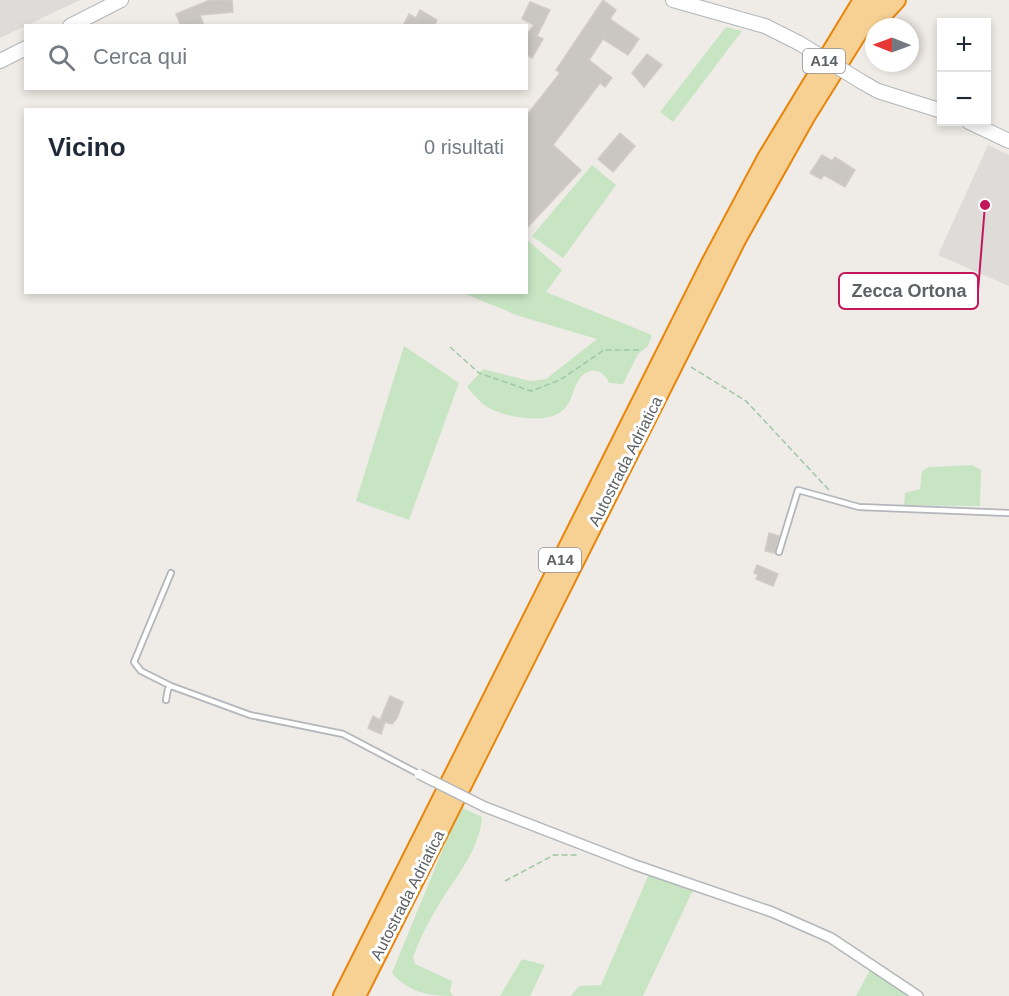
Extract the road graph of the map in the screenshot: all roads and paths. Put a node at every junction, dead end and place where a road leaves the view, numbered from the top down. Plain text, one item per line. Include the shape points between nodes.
1 (121, 0) edge
2 (673, 0) edge
3 (851, 0) edge
4 (862, 0) edge
5 (879, 0) edge
6 (897, 0) edge
7 (74, 24) edge
8 (24, 49) edge
9 (0, 61) edge
10 (840, 61) junction
11 (937, 109) edge
12 (787, 122) junction
13 (977, 126) edge
14 (1009, 141) edge
15 (450, 347) dead end
16 (639, 350) dead end
17 (691, 367) dead end
18 (840, 502) junction
19 (1009, 513) edge
20 (779, 552) dead end
21 (171, 573) dead end
22 (171, 686) junction
23 (166, 700) dead end
24 (419, 774) joint
25 (587, 857) dead end
26 (417, 861) junction
27 (505, 881) dead end
28 (342, 996) edge
29 (357, 996) edge
30 (918, 996) edge

1 - 7 main road
2 - 11 main road, bridge via 765,26 878,91
3 - 12 highway via 788,105
4 - 12 highway, Autostrada Adriatica / A14
5 - 10 highway, Autostrada Adriatica / A14
6 - 10 highway via 854,53
8 - 9 main road
10 - 26 highway, Autostrada Adriatica / A14 via 738,238
12 - 26 highway, Autostrada Adriatica / A14 via 710,262
13 - 14 main road
15 - 16 path via 479,373 531,391 560,380 604,350
17 - 18 path via 746,401
18 - 19 lane via 859,507
18 - 20 lane via 798,490
21 - 22 lane via 134,662 141,671
22 - 23 lane
22 - 24 lane via 250,715 343,734
24 - 30 street, bridge via 485,807 772,912 831,938
25 - 27 path via 554,855
26 - 28 highway, Autostrada Adriatica / A14
26 - 29 highway, Autostrada Adriatica / A14

